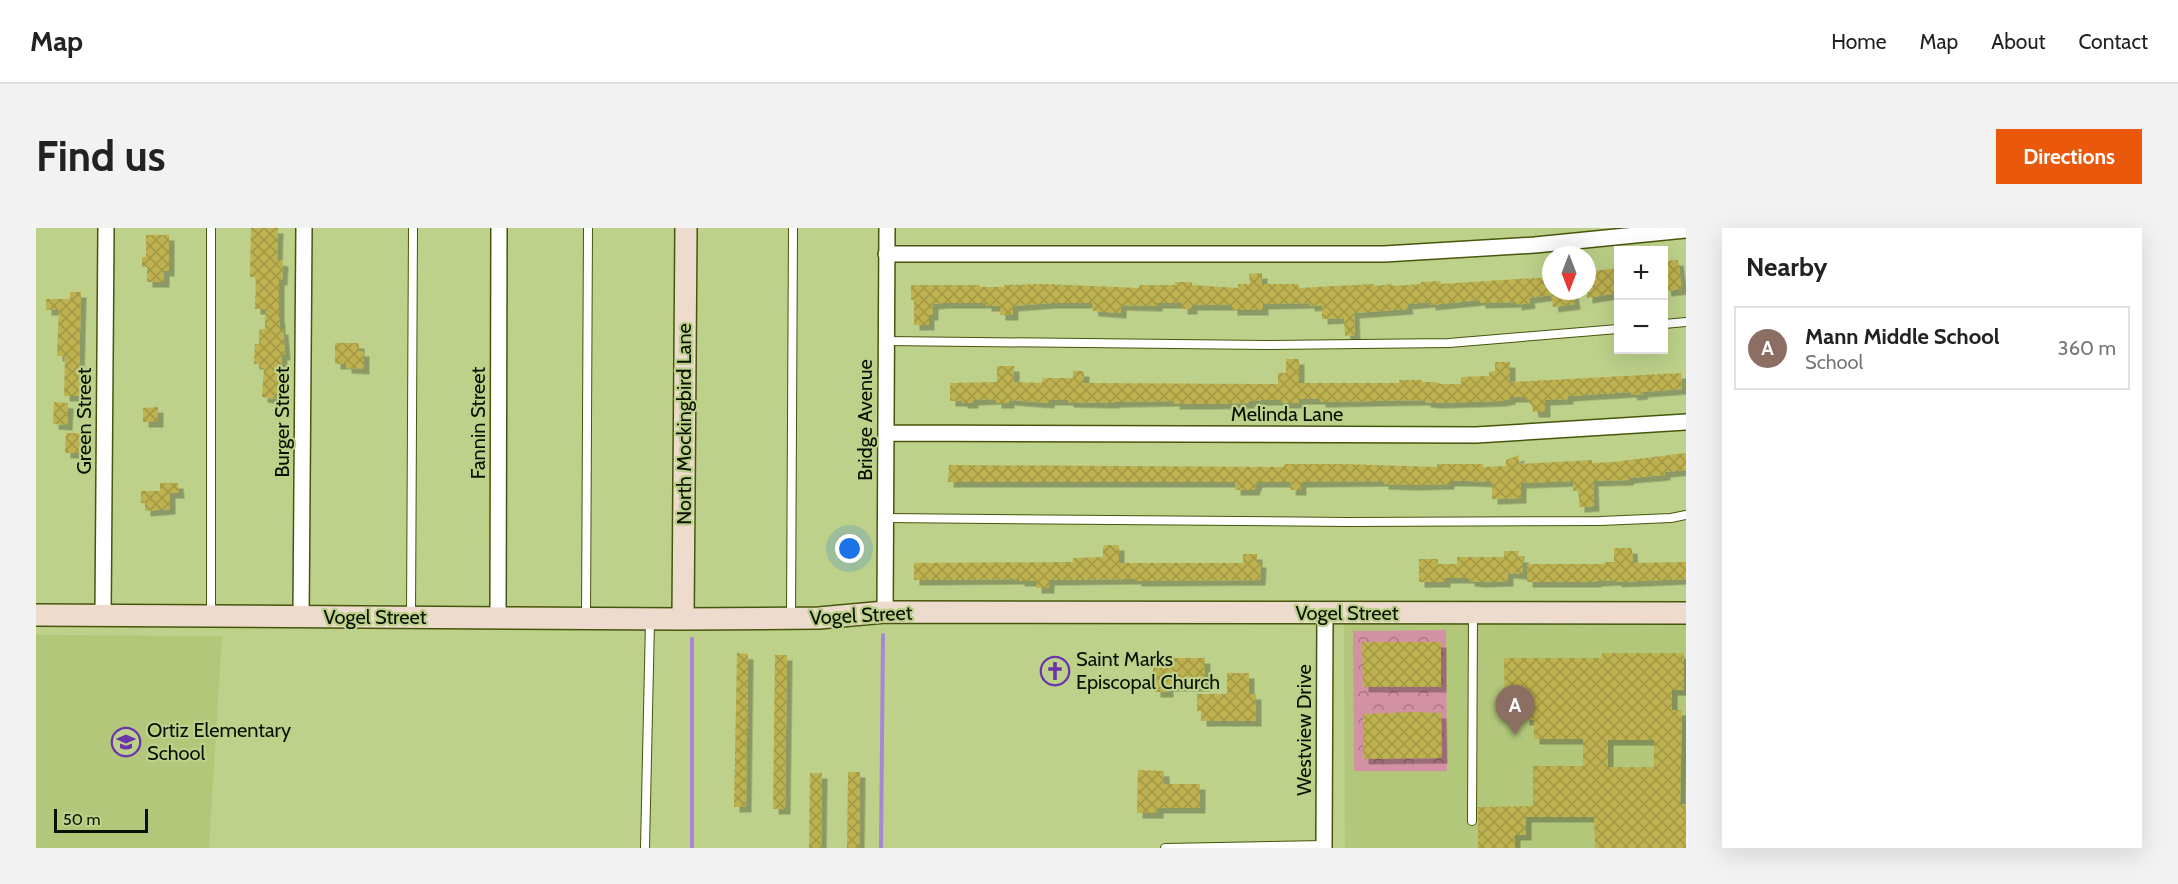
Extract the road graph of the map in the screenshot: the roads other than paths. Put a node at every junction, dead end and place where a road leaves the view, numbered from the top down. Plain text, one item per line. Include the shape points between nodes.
1 (106, 228) edge
2 (211, 228) edge
3 (304, 228) edge
4 (413, 228) edge
5 (499, 228) edge
6 (588, 228) edge
7 (686, 228) edge
8 (793, 228) edge
9 (887, 228) edge
10 (1686, 230) edge
11 (886, 254) junction
12 (1686, 322) edge
13 (1668, 324) edge
14 (1614, 329) edge
15 (886, 341) junction
16 (1686, 422) edge
17 (887, 433) junction
18 (1686, 515) edge
19 (886, 518) junction
20 (885, 612) junction
21 (1325, 613) junction
22 (1473, 613) junction
23 (1686, 613) edge
24 (36, 615) edge
25 (104, 615) junction
26 (211, 616) junction
27 (301, 617) junction
28 (411, 618) junction
29 (498, 618) junction
30 (791, 618) junction
31 (586, 619) junction
32 (650, 619) junction
33 (683, 620) junction
34 (1472, 821) dead end
35 (1324, 847) edge
36 (645, 848) edge
37 (1165, 848) edge

1 - 25 street, Green Street
2 - 26 lane
3 - 27 street, Burger Street
4 - 28 lane
5 - 29 street, Fannin Street
6 - 31 lane
7 - 33 street, North Mockingbird Lane
8 - 30 lane
9 - 11 street, Bridge Avenue
10 - 11 street via 1384,254
11 - 15 street, Bridge Avenue
12 - 13 lane
14 - 15 lane via 1449,343
15 - 17 street, Bridge Avenue
16 - 17 street, Melinda Lane via 1476,435
17 - 19 street, Bridge Avenue
18 - 19 lane via 1588,521 1348,522
19 - 20 street, Bridge Avenue
20 - 21 street, Vogel Street
20 - 30 street, Vogel Street
21 - 22 street, Vogel Street
21 - 35 street, Westview Drive
22 - 23 street, Vogel Street
22 - 34 lane
24 - 25 street, Vogel Street
25 - 26 street, Vogel Street
26 - 27 street, Vogel Street
27 - 28 street, Vogel Street
28 - 29 street, Vogel Street
29 - 31 street, Vogel Street
30 - 33 street, Vogel Street
31 - 32 street, Vogel Street
32 - 33 street, Vogel Street
32 - 36 lane
35 - 37 lane

